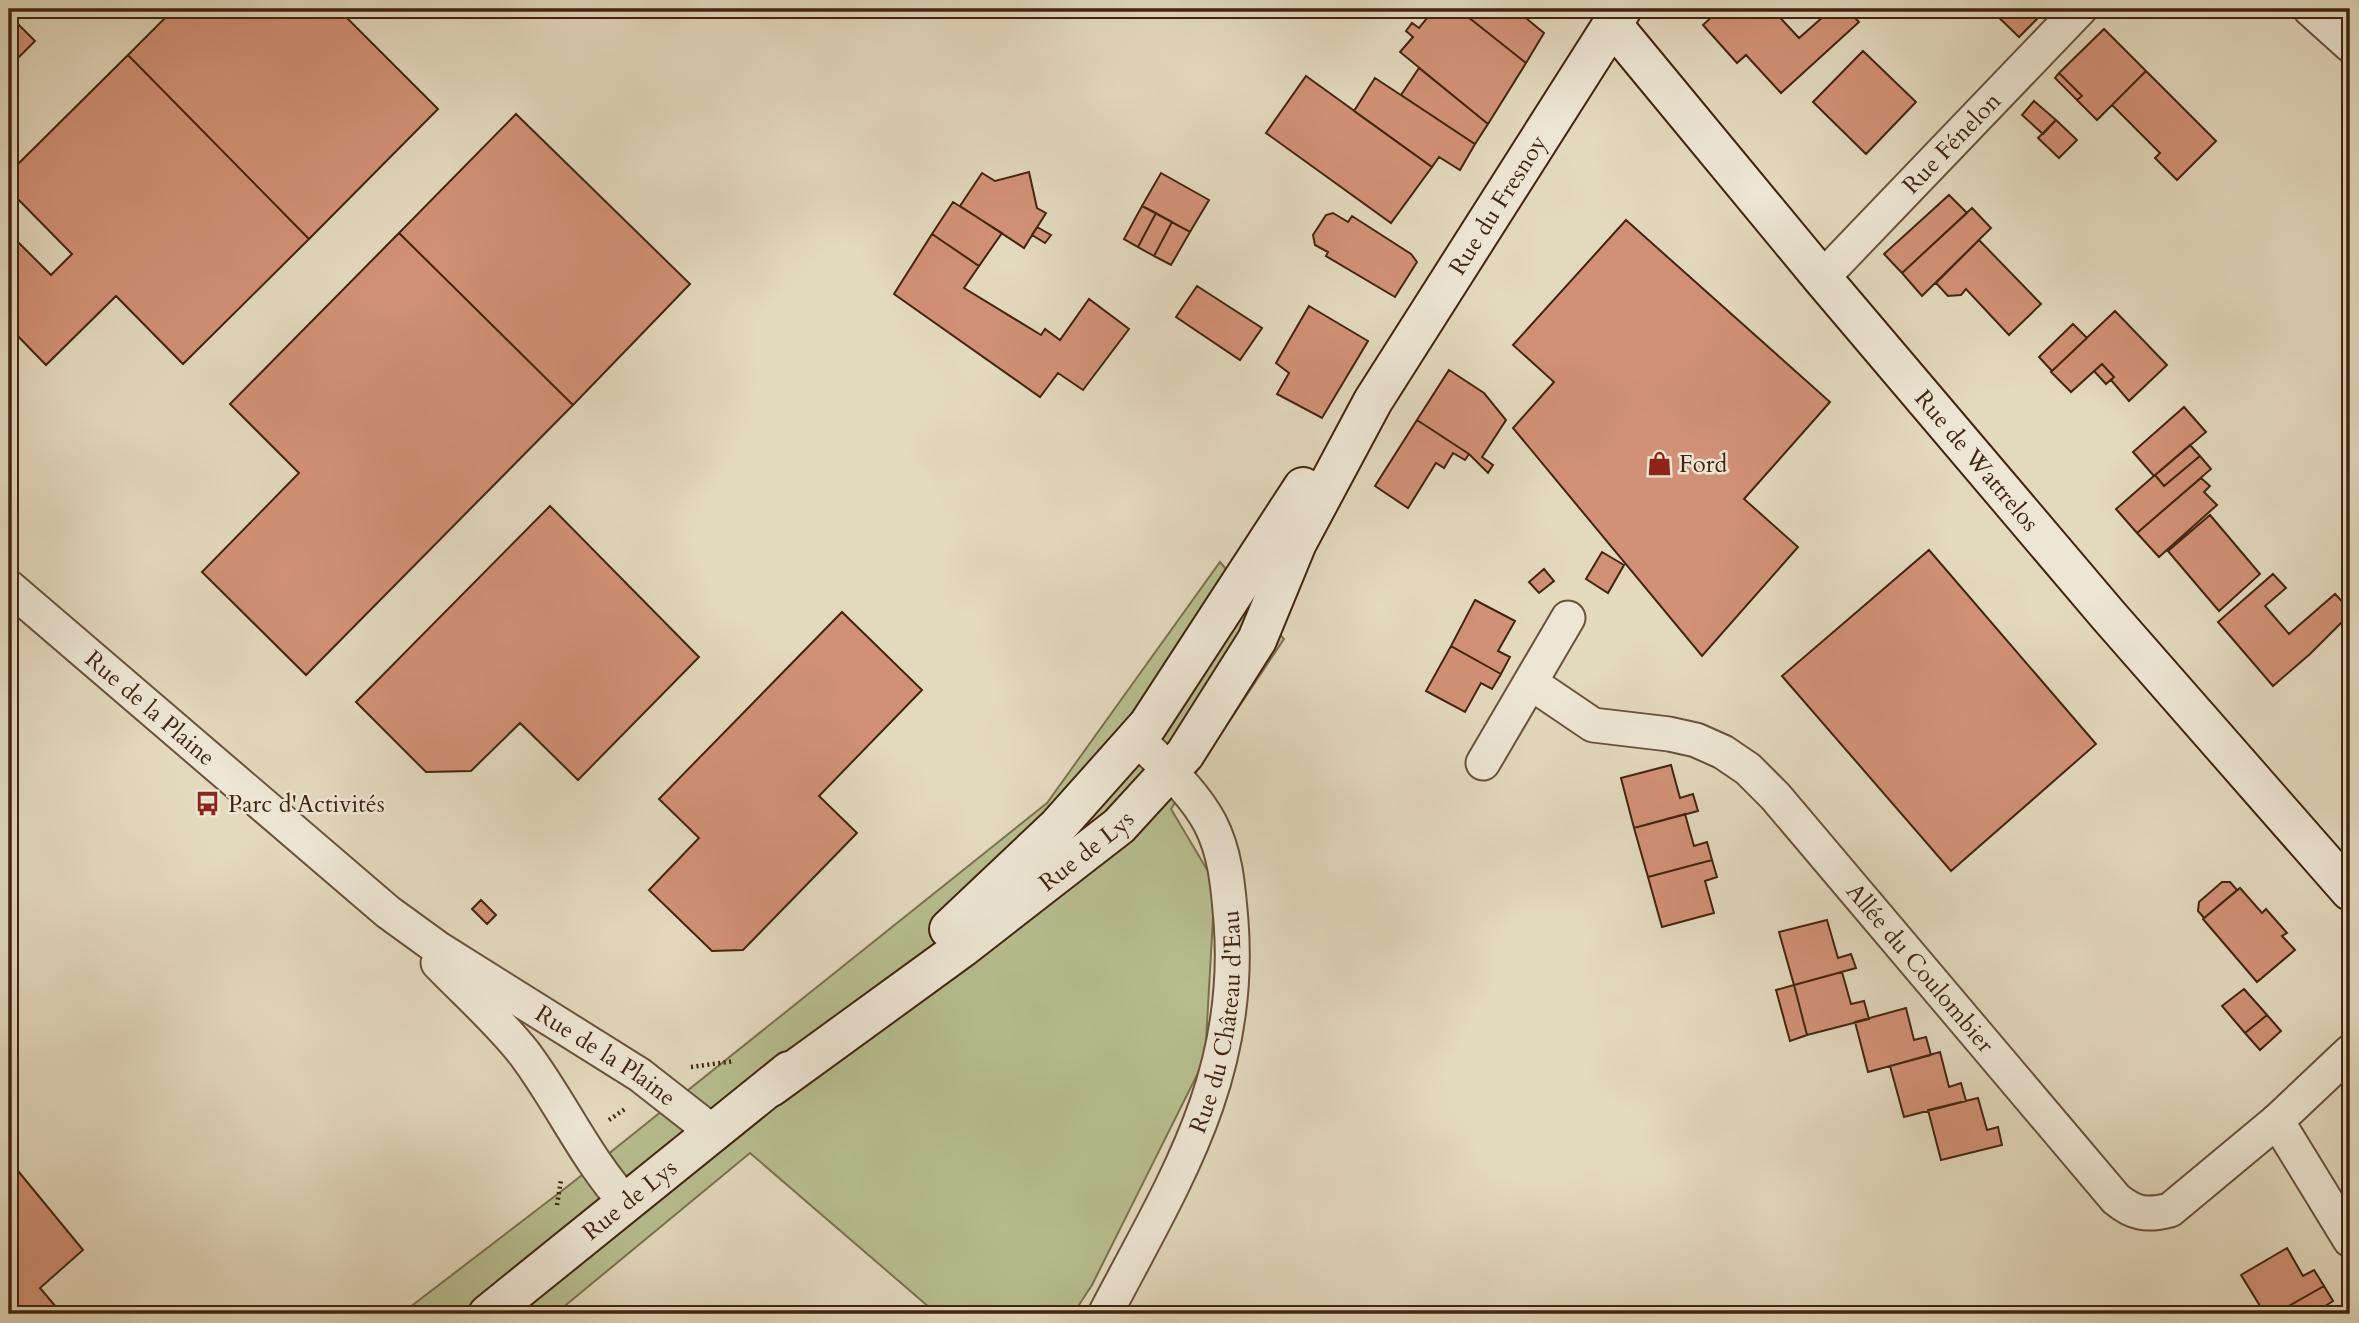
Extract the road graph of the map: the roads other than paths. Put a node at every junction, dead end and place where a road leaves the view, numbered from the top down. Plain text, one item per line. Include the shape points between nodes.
1 (2080, 9) edge
2 (2310, 9) edge
3 (1617, 16) edge
4 (2350, 45) edge
5 (1822, 278) junction
6 (1295, 520) junction
7 (9, 587) edge
8 (1568, 618) dead end
9 (1531, 683) junction
10 (1137, 738) junction
11 (1483, 763) dead end
12 (1170, 772) junction
13 (2350, 891) edge
14 (388, 912) junction
15 (2350, 1052) edge
16 (771, 1087) junction
17 (2277, 1121) junction
18 (714, 1133) junction
19 (627, 1204) junction
20 (2350, 1240) edge
21 (488, 1314) edge
22 (1105, 1314) edge

1 - 5 street, Rue Fénelon
2 - 4 street
3 - 5 street, Rue de Wattrelos
3 - 6 street, Rue du Fresnoy
5 - 13 street, Rue de Wattrelos
6 - 10 street, Rue de Lys
6 - 12 street, Rue de Lys via 1257,640 1209,720
7 - 14 street, Rue de la Plaine
8 - 9 street
9 - 11 street
9 - 17 street, Allée du Coulombier via 1593,725 1696,740 1748,769 2129,1210 2155,1214 2170,1210
10 - 12 street, Rue du Château d'Eau
10 - 16 street, Rue de Lys via 1003,880
12 - 16 street, Rue de Lys via 1119,826 1079,858
12 - 22 street, Rue du Château d'Eau via 1209,821 1221,848 1228,878 1234,979 1218,1075 1202,1123
14 - 18 street, Rue de la Plaine via 655,1086
14 - 19 street, Rue de la Plaine via 525,1055 580,1143
15 - 17 street, Allée du Coulombier
16 - 18 street, Rue de Lys
17 - 20 street
18 - 19 street, Rue de Lys
19 - 21 street, Rue de Lys

